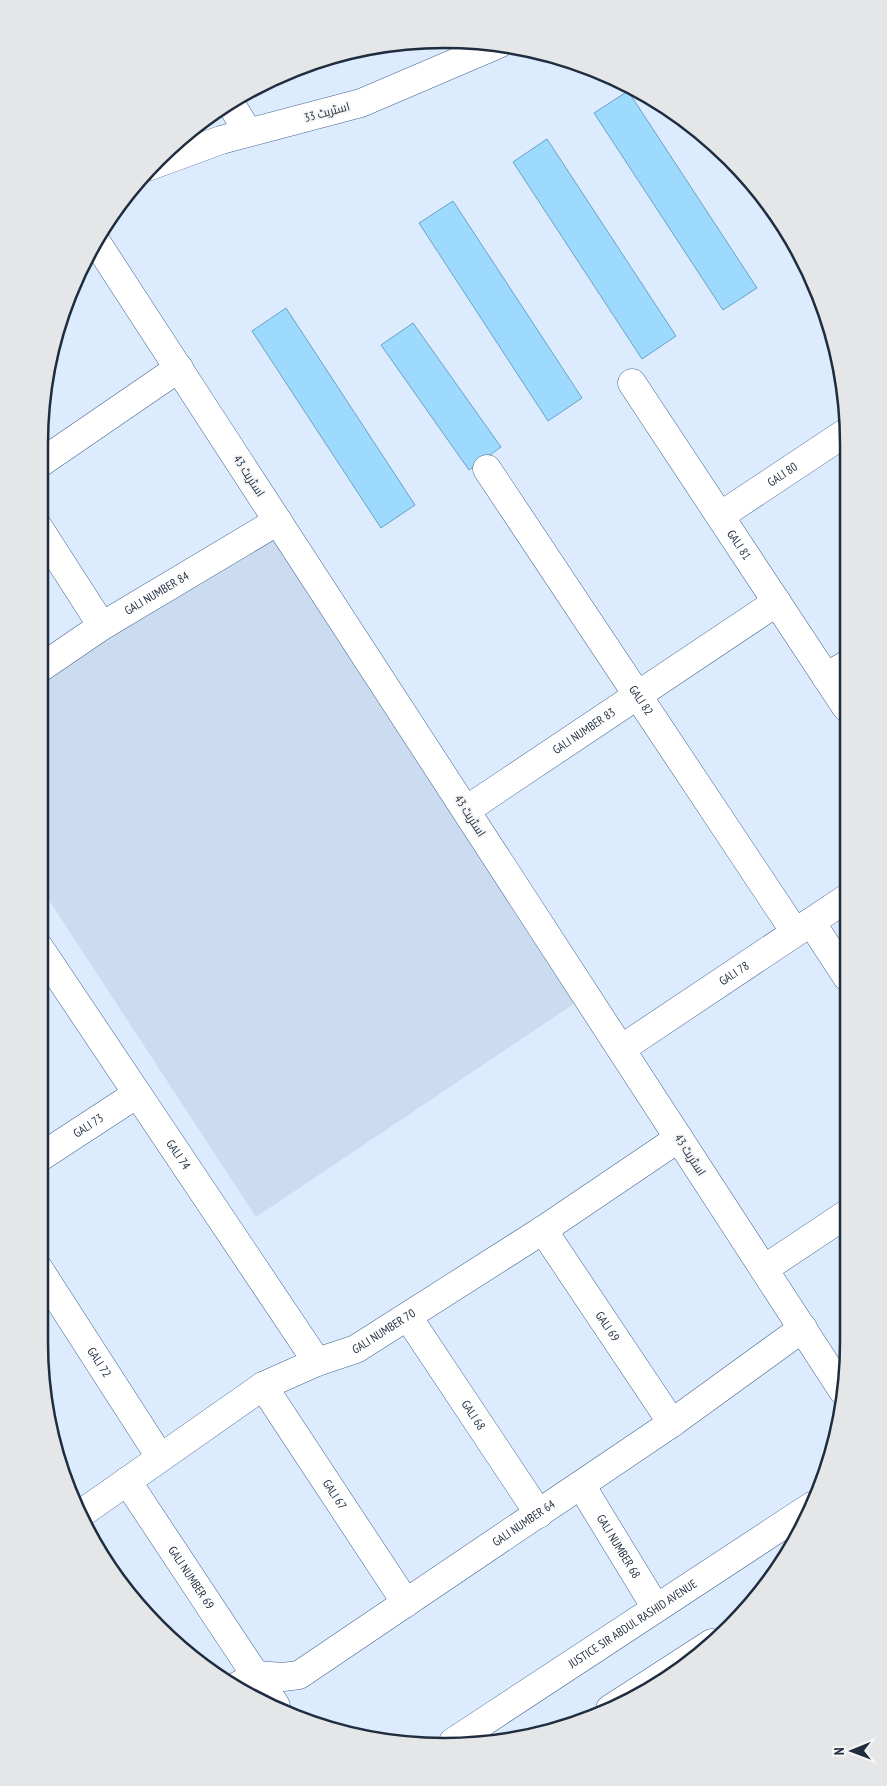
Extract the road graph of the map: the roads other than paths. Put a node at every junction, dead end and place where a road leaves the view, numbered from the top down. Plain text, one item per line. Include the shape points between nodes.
1 (485, 50) edge
2 (233, 108) edge
3 (248, 132) junction
4 (166, 160) edge
5 (100, 247) edge
6 (179, 368) junction
7 (632, 383) dead end
8 (840, 437) edge
9 (48, 458) edge
10 (487, 468) dead end
11 (720, 516) junction
12 (278, 521) junction
13 (48, 542) edge
14 (777, 602) junction
15 (102, 626) junction
16 (48, 663) edge
17 (836, 671) edge
18 (840, 685) edge
19 (637, 695) junction
20 (466, 810) junction
21 (840, 903) edge
22 (803, 927) junction
23 (48, 960) edge
24 (840, 969) edge
25 (621, 1049) junction
26 (137, 1094) junction
27 (679, 1138) junction
28 (48, 1152) edge
29 (840, 1218) edge
30 (543, 1230) junction
31 (764, 1269) junction
32 (48, 1283) edge
33 (408, 1317) junction
34 (803, 1328) junction
35 (317, 1362) junction
36 (837, 1381) edge
37 (263, 1386) junction
38 (672, 1423) junction
39 (160, 1457) junction
40 (127, 1481) junction
41 (582, 1485) junction
42 (85, 1510) edge
43 (801, 1513) edge
44 (538, 1514) junction
45 (406, 1603) junction
46 (656, 1608) junction
47 (245, 1682) edge
48 (259, 1693) edge
49 (459, 1738) edge

1 - 3 street, اسٹریٹ 33 via 361,103
2 - 3 street
3 - 4 street, اسٹریٹ 33
5 - 6 street, اسٹریٹ 43
6 - 9 street
6 - 12 street, اسٹریٹ 43
7 - 11 street, GALI 81
8 - 11 street, GALI 80
10 - 19 street, GALI 82
11 - 14 street, GALI 81
12 - 15 street, GALI NUMBER 84
12 - 20 street, اسٹریٹ 43
13 - 15 street
14 - 17 street, GALI 81
14 - 19 street, GALI NUMBER 83
15 - 16 street, GALI NUMBER 84
17 - 18 street, GALI 81
19 - 20 street, GALI NUMBER 83
19 - 22 street, GALI 82
20 - 25 street, اسٹریٹ 43
21 - 22 street, GALI 78
22 - 24 street, GALI 82
22 - 25 street, GALI 78
23 - 26 street, GALI 74
25 - 27 street, اسٹریٹ 43
26 - 28 street, GALI 73
26 - 35 street, GALI 74
27 - 30 street, GALI NUMBER 70
27 - 31 street, اسٹریٹ 43
29 - 31 street
30 - 33 street, GALI NUMBER 70
30 - 38 street, GALI 69
31 - 34 street, اسٹریٹ 43
32 - 39 street, GALI 72
33 - 35 street, GALI NUMBER 70 via 356,1349
33 - 44 street, GALI 68
34 - 36 street, اسٹریٹ 43
34 - 38 street, GALI NUMBER 64
35 - 37 street, GALI NUMBER 70
37 - 39 street, GALI NUMBER 70
37 - 45 street, GALI 67
38 - 41 street, GALI NUMBER 64
39 - 40 street, GALI NUMBER 70
40 - 42 street, GALI NUMBER 70
40 - 47 street, GALI NUMBER 69
41 - 44 street, GALI NUMBER 64
41 - 46 street, GALI NUMBER 68
43 - 46 street, JUSTICE SIR ABDUL RASHID AVENUE
44 - 45 street, GALI NUMBER 64
45 - 47 street, GALI NUMBER 64 via 299,1675
46 - 49 street, JUSTICE SIR ABDUL RASHID AVENUE
47 - 48 street, GALI NUMBER 69

